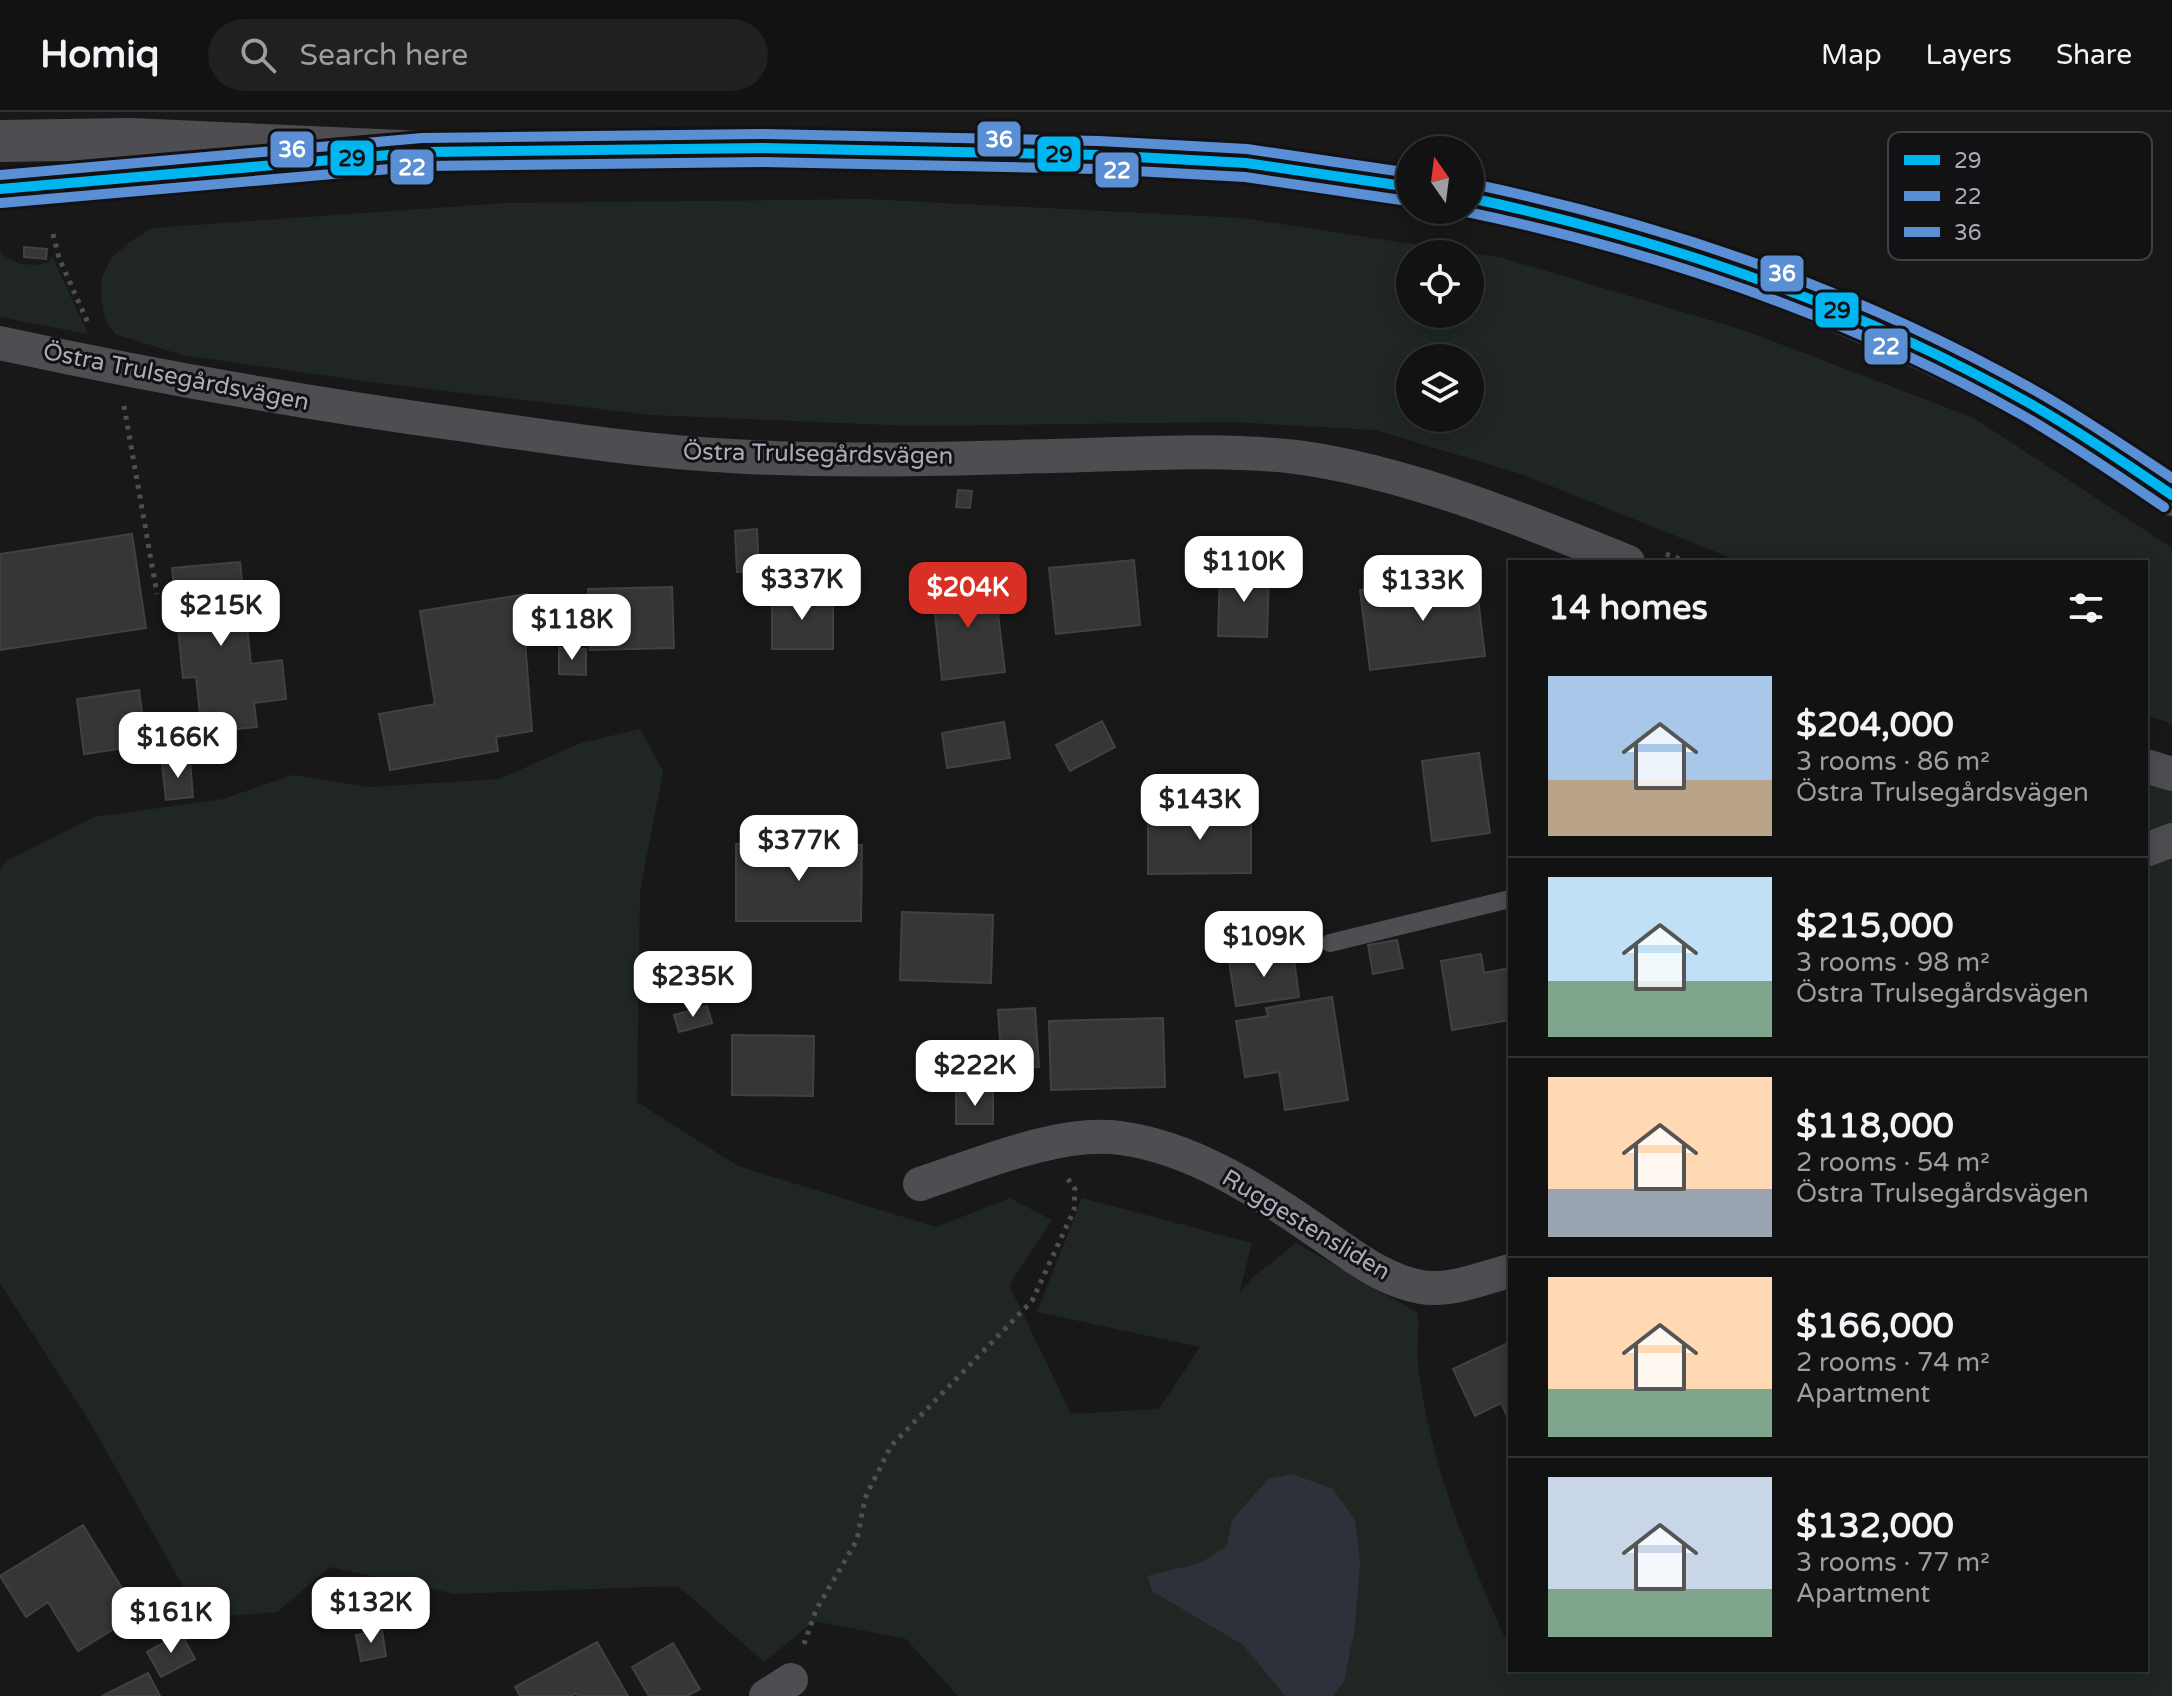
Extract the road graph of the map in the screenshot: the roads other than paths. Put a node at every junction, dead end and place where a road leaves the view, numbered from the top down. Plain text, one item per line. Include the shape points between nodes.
1 (0, 141) edge
2 (423, 152) junction
3 (1396, 185) edge
4 (0, 189) edge
5 (1484, 201) edge
6 (0, 343) edge
7 (2172, 495) edge
8 (1623, 560) edge
9 (2148, 767) edge
10 (2172, 774) edge
11 (2172, 840) edge
12 (2148, 849) edge
13 (1508, 899) edge
14 (1330, 943) dead end
15 (920, 1184) dead end
16 (1508, 1272) edge

1 - 2 street via 130,139
2 - 3 street via 763,148 1099,155 1246,163
2 - 4 street
5 - 7 street via 1552,213 1670,247 1801,295 2009,392
6 - 8 street, Östra Trulsegårdsvägen via 322,405 586,443 729,456 882,460 1198,452 1292,457 1352,466 1408,483
9 - 10 street
11 - 12 street
13 - 14 lane
15 - 16 street, Ruggestensliden via 1044,1146 1116,1137 1187,1157 1265,1195 1399,1282 1424,1288 1451,1286

